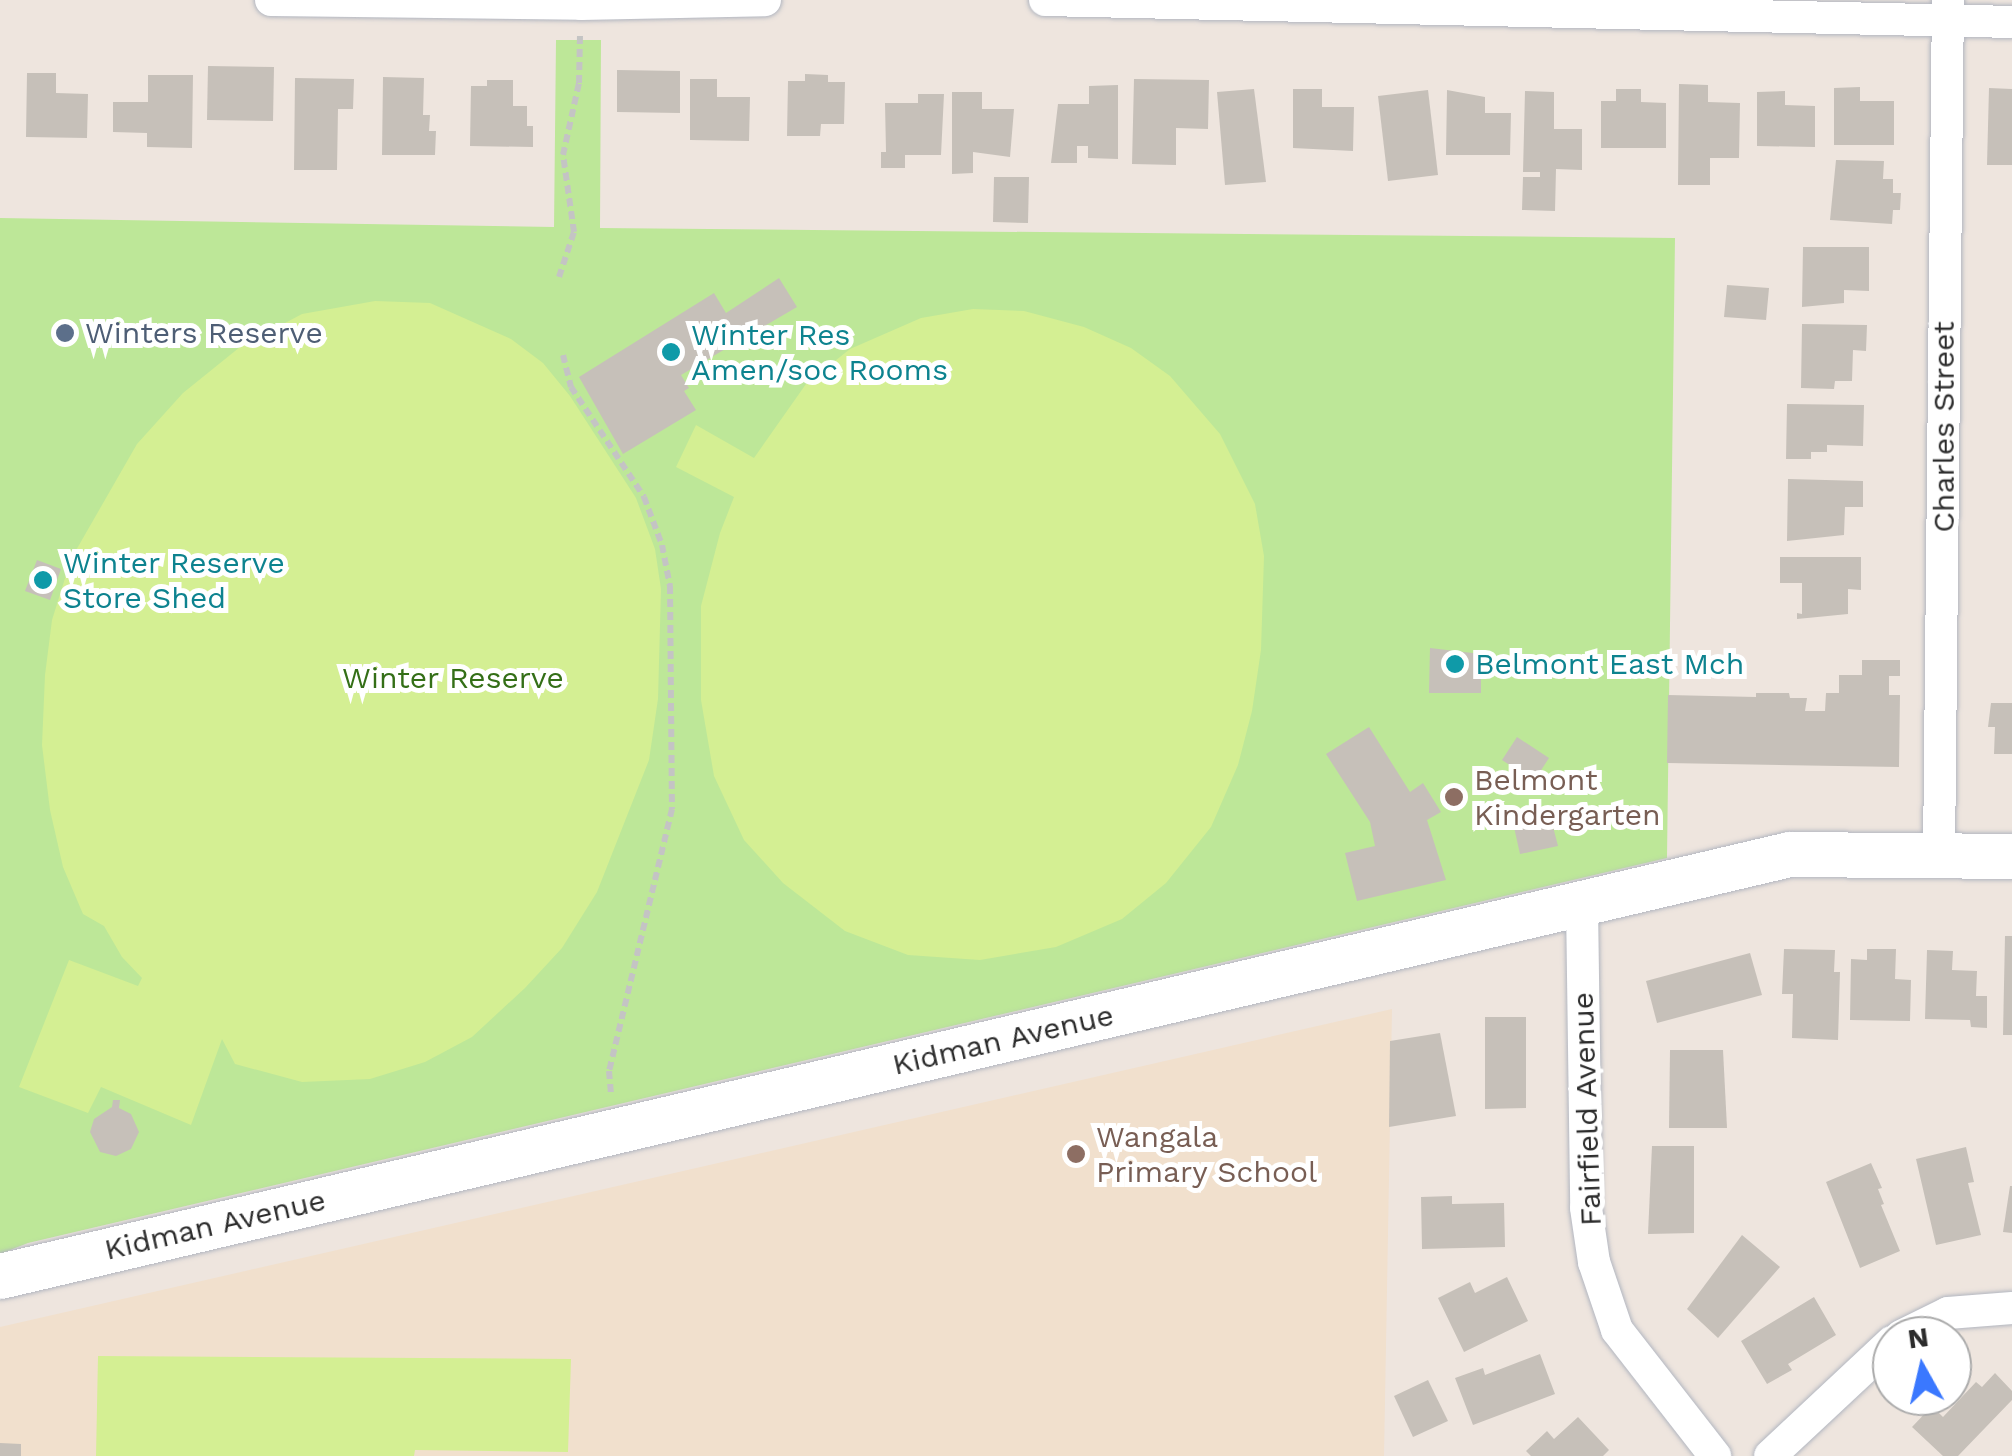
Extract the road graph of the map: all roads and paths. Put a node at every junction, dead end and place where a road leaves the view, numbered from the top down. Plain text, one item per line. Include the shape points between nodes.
1 (271, 0) edge
2 (765, 0) edge
3 (1045, 0) edge
4 (581, 4) junction
5 (1947, 11) edge
6 (2012, 22) edge
7 (559, 277) dead end
8 (563, 355) dead end
9 (1939, 855) junction
10 (2012, 856) edge
11 (1582, 904) junction
12 (614, 1132) junction
13 (0, 1276) edge
14 (2012, 1308) edge
15 (1942, 1316) edge
16 (1872, 1361) edge
17 (1716, 1456) edge
18 (1770, 1456) edge

1 - 4 street
2 - 4 street
3 - 5 street
4 - 7 path via 579,84 563,156 574,232
5 - 6 street
5 - 9 street, Charles Street
8 - 12 path via 570,387 644,498 670,586 672,810 609,1070
9 - 10 street, Kidman Avenue
9 - 11 street, Kidman Avenue via 1789,854
11 - 12 street, Kidman Avenue
11 - 17 street, Fairfield Avenue via 1586,1208 1594,1262 1618,1330
12 - 13 street, Kidman Avenue
14 - 15 street
16 - 18 street

